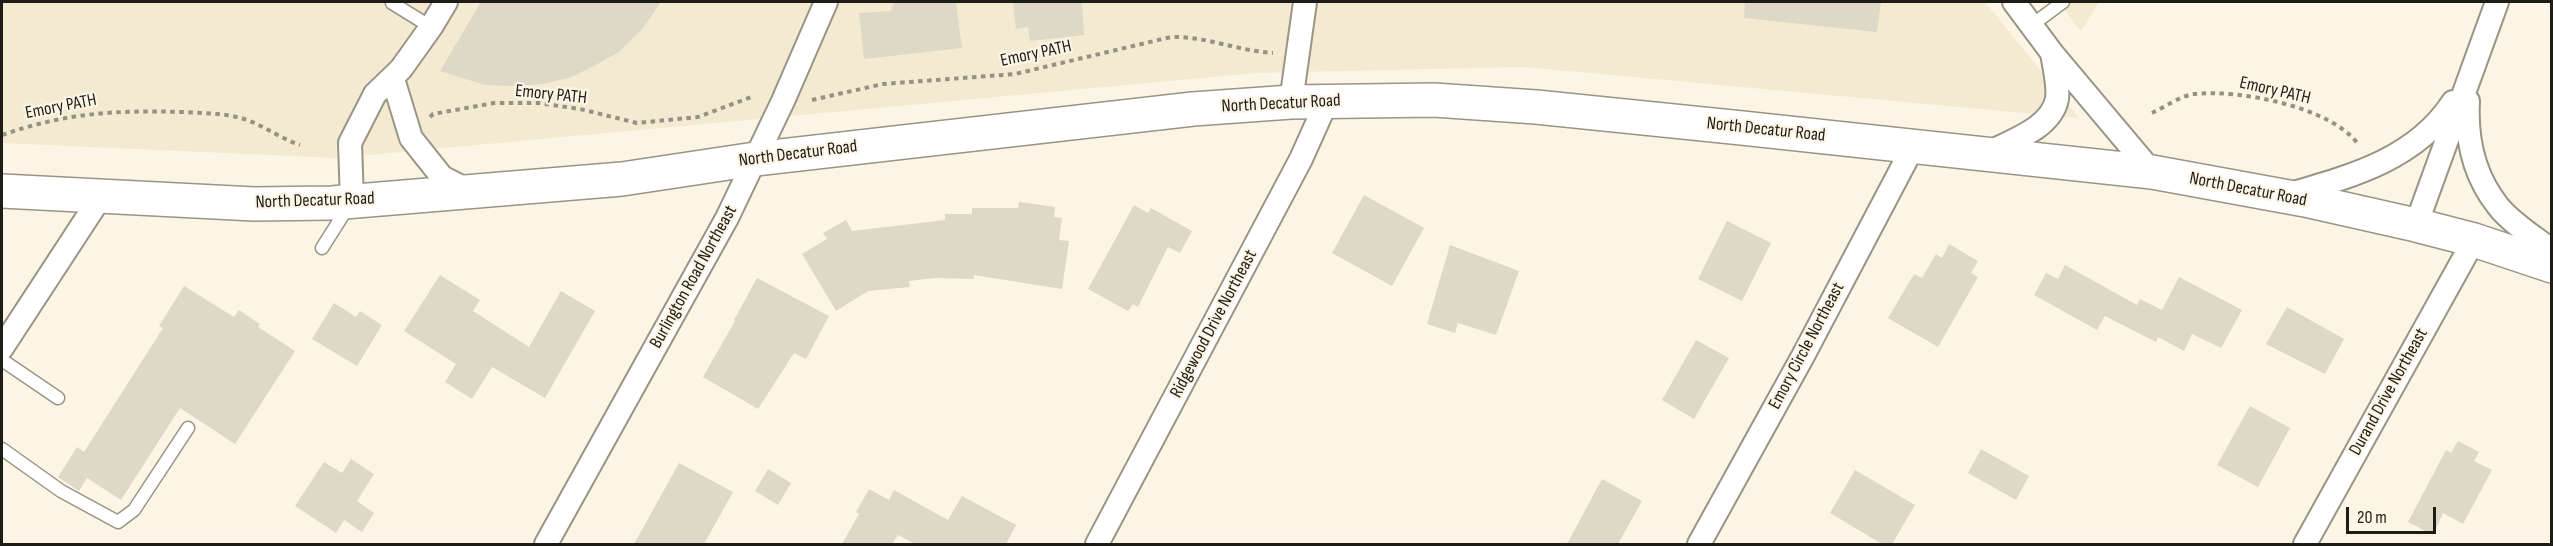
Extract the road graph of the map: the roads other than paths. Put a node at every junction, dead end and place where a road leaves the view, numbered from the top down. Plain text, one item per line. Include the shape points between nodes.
1 (446, 2) edge
2 (826, 2) edge
3 (1305, 2) edge
4 (2014, 2) edge
5 (2063, 2) edge
6 (2498, 2) edge
7 (393, 3) edge
8 (2031, 25) junction
9 (431, 27) junction
10 (2052, 53) junction
11 (2469, 78) junction
12 (393, 79) junction
13 (1327, 101) junction
14 (1291, 102) junction
15 (1913, 147) junction
16 (1984, 155) junction
17 (755, 159) junction
18 (2152, 172) junction
19 (2, 191) edge
20 (471, 192) junction
21 (2283, 196) junction
22 (100, 198) junction
23 (352, 201) junction
24 (2416, 225) junction
25 (2474, 240) junction
26 (322, 248) dead end
27 (2552, 251) edge
28 (2552, 266) edge
29 (2, 348) edge
30 (2, 360) edge
31 (58, 398) dead end
32 (188, 428) dead end
33 (2, 448) edge
34 (546, 544) edge
35 (1097, 544) edge
36 (1699, 544) edge
37 (2305, 544) edge

1 - 9 street
2 - 17 street, Burlington Road Northeast
3 - 14 street
4 - 8 street
5 - 8 lane
6 - 11 street
7 - 9 lane
8 - 10 street
9 - 12 street
10 - 16 street via 2057,100 2051,112 2043,124
10 - 18 street
11 - 21 street via 2443,119 2395,157
11 - 24 street
11 - 27 street via 2466,126 2470,151 2481,176 2498,207
12 - 20 street via 411,138 442,177
12 - 23 street via 375,94 350,143
13 - 14 main road, North Decatur Road
13 - 15 main road, North Decatur Road via 1486,103
13 - 35 street, Ridgewood Drive Northeast via 1301,159
14 - 17 main road, North Decatur Road via 1192,109
15 - 16 main road, North Decatur Road
15 - 36 street, Emory Circle Northeast
16 - 18 main road, North Decatur Road
17 - 20 main road, North Decatur Road via 622,179
17 - 34 street, Burlington Road Northeast via 727,218
18 - 21 main road, North Decatur Road
19 - 22 main road, North Decatur Road
20 - 23 main road, North Decatur Road
21 - 24 main road, North Decatur Road
22 - 23 main road, North Decatur Road via 254,204
22 - 29 street
23 - 26 lane
24 - 25 main road, North Decatur Road
25 - 28 main road, North Decatur Road
25 - 37 street, Durand Drive Northeast
30 - 31 lane
32 - 33 lane via 134,510 118,522 61,491

